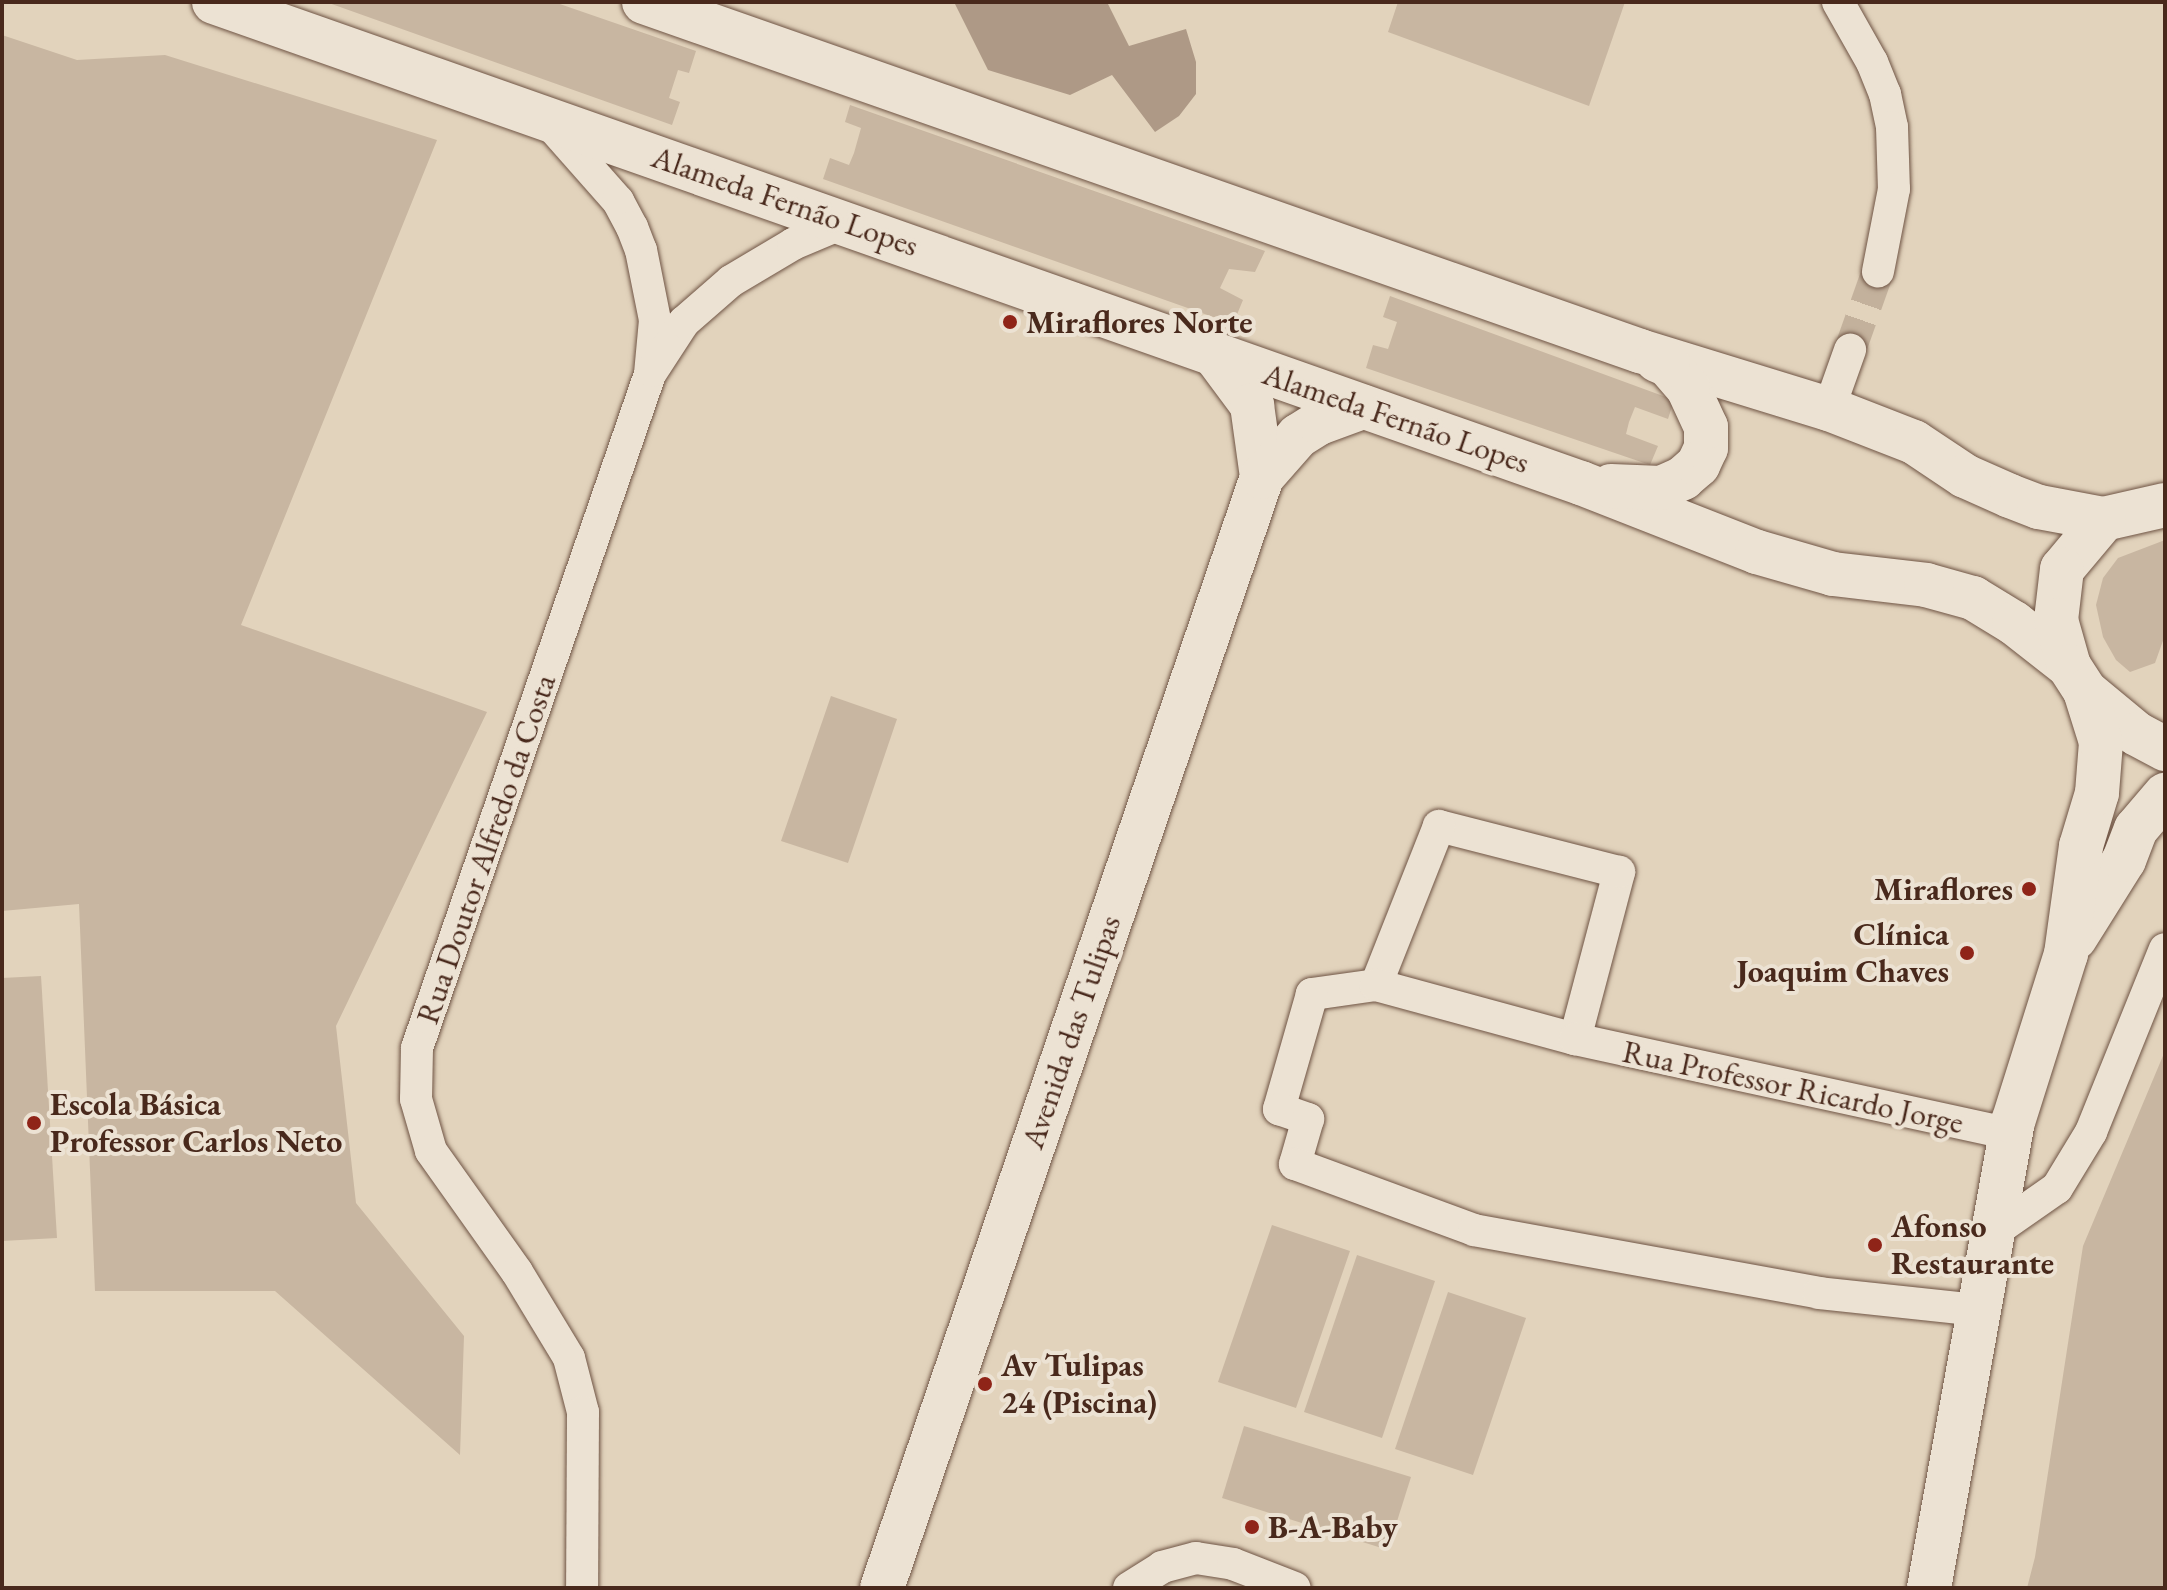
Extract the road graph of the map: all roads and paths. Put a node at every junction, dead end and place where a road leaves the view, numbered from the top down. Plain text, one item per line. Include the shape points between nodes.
1 (214, 2) edge
2 (644, 2) edge
3 (1838, 2) edge
4 (543, 116) junction
5 (845, 222) junction
6 (1878, 271) tunnel mouth
7 (1850, 350) tunnel mouth
8 (1640, 351) junction
9 (1214, 354) junction
10 (650, 374) junction
11 (1363, 407) junction
12 (1829, 409) junction
13 (1262, 477) junction
14 (1581, 483) junction
15 (2165, 505) edge
16 (2104, 519) junction
17 (2077, 679) junction
18 (2165, 749) edge
19 (2165, 795) edge
20 (2165, 949) edge
21 (2066, 954) junction
22 (1376, 985) junction
23 (1575, 1039) junction
24 (2011, 1134) junction
25 (1991, 1234) junction
26 (1977, 1310) junction
27 (582, 1588) edge
28 (882, 1588) edge
29 (1129, 1588) edge
30 (1295, 1588) edge
31 (1929, 1588) edge

1 - 4 street, Alameda Fernão Lopes
2 - 8 street
3 - 6 street via 1872,62 1892,127 1894,189
4 - 5 street, Alameda Fernão Lopes
4 - 10 street, Rua Doutor Alfredo da Costa via 618,201 632,227 655,320
5 - 9 street, Alameda Fernão Lopes
5 - 10 street via 793,244 731,281 684,322
7 - 12 street
8 - 12 street
8 - 14 street via 1668,365 1688,388 1706,427 1706,448 1698,465 1661,488
9 - 11 street, Alameda Fernão Lopes
9 - 13 street, Avenida das Tulipas via 1252,405
10 - 27 street, Rua Doutor Alfredo da Costa via 417,1048 416,1099 431,1151 517,1272 569,1358 583,1412
11 - 13 street, Avenida das Tulipas via 1298,436
11 - 14 street, Alameda Fernão Lopes
12 - 16 street via 1914,442 1965,476 2010,496
13 - 28 street, Avenida das Tulipas
14 - 17 street, Alameda Fernão Lopes via 1793,563 1973,598 2014,623
15 - 16 street
16 - 17 street via 2062,569 2056,620
17 - 18 street, Alameda Fernão Lopes via 2137,734
17 - 21 street via 2101,742 2101,771 2081,846
19 - 21 street via 2136,829 2124,860
20 - 25 street via 2091,1132 2057,1188
21 - 24 street
22 - 23 street, Rua Professor Ricardo Jorge
22 - 23 street via 1439,826 1619,872
22 - 26 street via 1312,994 1279,1109 1308,1119 1295,1164 1474,1230 1819,1293
23 - 24 street, Rua Professor Ricardo Jorge
24 - 25 street
25 - 26 street
26 - 31 street
29 - 30 street via 1162,1567 1196,1558 1233,1564

